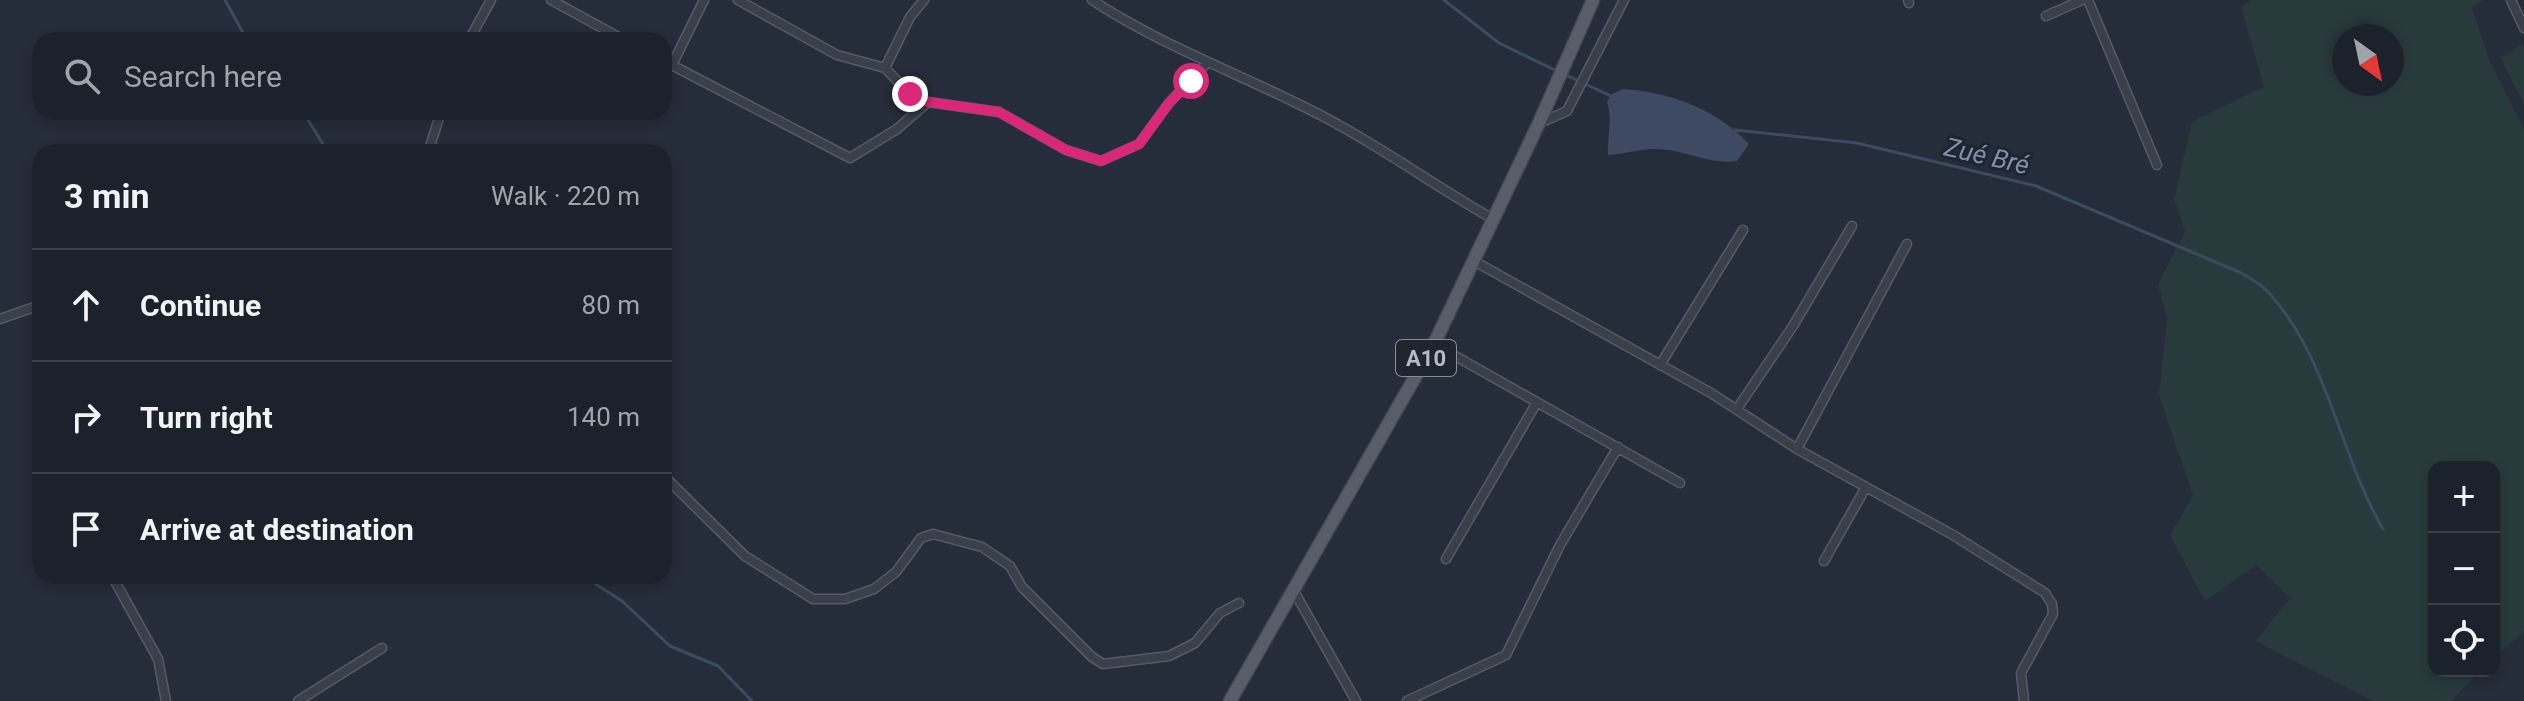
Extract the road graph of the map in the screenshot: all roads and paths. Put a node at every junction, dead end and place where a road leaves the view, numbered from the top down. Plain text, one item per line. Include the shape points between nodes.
1 (491, 0) edge
2 (551, 0) edge
3 (704, 0) edge
4 (738, 0) edge
5 (924, 0) edge
6 (1092, 0) edge
7 (1593, 0) edge
8 (1624, 0) edge
9 (2085, 0) edge
10 (2511, 0) edge
11 (2046, 16) dead end
12 (2524, 28) edge
13 (473, 32) edge
14 (609, 32) edge
15 (672, 56) edge
16 (1206, 64) junction
17 (672, 65) edge
18 (885, 68) junction
19 (928, 102) junction
20 (438, 120) edge
21 (1539, 123) junction
22 (432, 144) edge
23 (2157, 165) dead end
24 (1493, 219) junction
25 (1852, 226) dead end
26 (1743, 230) dead end
27 (1907, 244) dead end
28 (1474, 261) junction
29 (32, 308) edge
30 (0, 319) edge
31 (1434, 344) junction
32 (1660, 365) junction
33 (1537, 402) junction
34 (1737, 409) junction
35 (1618, 447) junction
36 (1797, 449) junction
37 (1680, 483) dead end
38 (672, 484) edge
39 (1866, 487) junction
40 (1446, 559) dead end
41 (1824, 561) dead end
42 (116, 584) edge
43 (1295, 593) junction
44 (1239, 603) dead end
45 (382, 648) dead end
46 (166, 701) edge
47 (298, 701) edge
48 (1230, 701) edge
49 (1356, 701) edge
50 (1407, 701) edge
51 (2024, 701) edge

1 - 13 street
2 - 14 street
3 - 15 street
4 - 18 street via 837,55
5 - 18 street
6 - 16 street
7 - 21 main road, A10
8 - 21 street via 1567,111
9 - 11 street
9 - 23 street
10 - 12 street
16 - 19 street via 1139,144 1101,161 1066,150 999,112
16 - 24 street via 1338,124
17 - 19 street via 850,158
18 - 19 street via 910,94
20 - 22 street
21 - 24 main road, A10
24 - 28 main road, A10
25 - 34 street
26 - 32 street
27 - 36 street
28 - 31 main road, A10
28 - 32 street
29 - 30 street
31 - 33 street
31 - 43 main road, A10
32 - 34 street
33 - 35 street
33 - 40 street
34 - 36 street
35 - 37 street
35 - 50 street via 1560,545 1506,655
36 - 39 street
38 - 44 street via 745,556 813,599 845,599 874,589 896,572 921,538 933,534 982,547 1010,566 1032,597 1103,664 1169,656 1195,643 1220,613
39 - 41 street
39 - 51 street via 2045,593 2053,614 2021,673
42 - 46 street via 158,659
43 - 48 main road, A10
43 - 49 street
45 - 47 street

